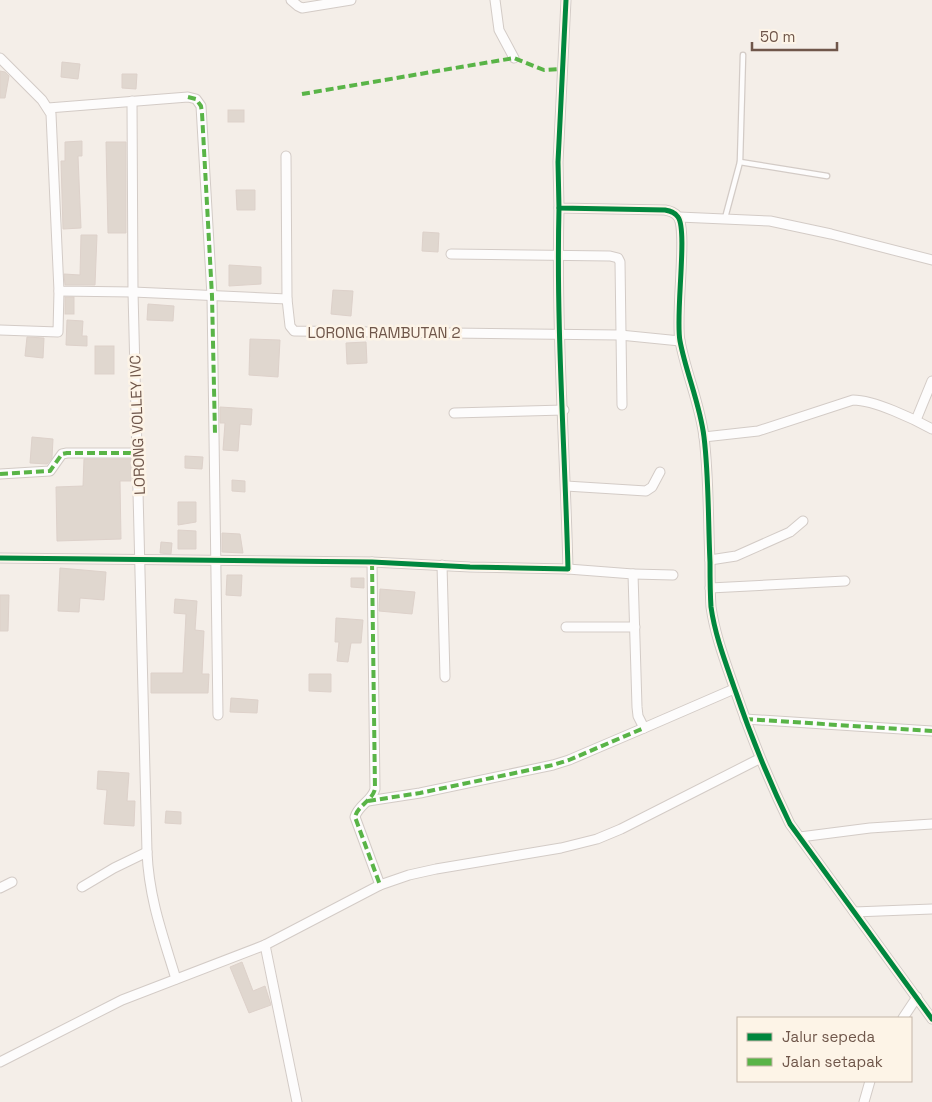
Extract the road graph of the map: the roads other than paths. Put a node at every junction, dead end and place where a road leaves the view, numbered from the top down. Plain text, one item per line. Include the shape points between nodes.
1 (291, 0) edge
2 (351, 0) edge
3 (495, 0) edge
4 (566, 0) edge
5 (743, 55) dead end
6 (0, 58) edge
7 (514, 58) dead end
8 (132, 101) junction
9 (48, 108) junction
10 (286, 156) dead end
11 (740, 162) junction
12 (827, 176) dead end
13 (559, 208) junction
14 (679, 217) junction
15 (725, 218) junction
16 (451, 254) dead end
17 (558, 256) junction
18 (932, 260) edge
19 (59, 291) junction
20 (132, 292) junction
21 (212, 296) junction
22 (287, 299) junction
23 (0, 330) edge
24 (559, 334) junction
25 (620, 335) junction
26 (680, 341) junction
27 (932, 381) edge
28 (622, 405) dead end
29 (564, 410) junction
30 (454, 413) dead end
31 (916, 420) junction
32 (932, 429) edge
33 (704, 437) junction
34 (138, 453) junction
35 (660, 472) dead end
36 (0, 474) edge
37 (566, 486) junction
38 (803, 521) dead end
39 (0, 558) edge
40 (140, 558) junction
41 (216, 560) junction
42 (710, 560) junction
43 (372, 562) junction
44 (442, 565) junction
45 (568, 569) junction
46 (634, 574) junction
47 (673, 575) dead end
48 (845, 581) dead end
49 (710, 588) junction
50 (566, 627) dead end
51 (635, 627) junction
52 (445, 677) dead end
53 (734, 689) junction
54 (218, 715) dead end
55 (745, 719) junction
56 (644, 728) junction
57 (932, 731) edge
58 (759, 759) junction
59 (368, 801) junction
60 (932, 824) edge
61 (800, 837) junction
62 (146, 852) junction
63 (12, 882) dead end
64 (380, 885) junction
65 (82, 887) dead end
66 (0, 888) edge
67 (932, 908) edge
68 (854, 912) junction
69 (265, 945) junction
70 (176, 980) junction
71 (916, 997) junction
72 (904, 1017) edge
73 (932, 1019) edge
74 (1, 1059) edge
75 (870, 1082) edge
76 (297, 1102) edge
77 (864, 1102) edge

1 - 2 street via 302,8
3 - 7 street via 499,30
4 - 13 street via 558,162
5 - 11 lane
6 - 9 street
8 - 9 street
8 - 20 street, LORONG VOLLEY IVC
8 - 21 street via 188,97 201,106
9 - 19 street via 52,122
10 - 22 street, LORONG RAMBUTAN 2
11 - 12 lane
11 - 15 lane
13 - 14 street via 665,210
13 - 17 street
14 - 15 street
14 - 26 street via 682,253 678,316
15 - 18 street via 770,221
16 - 17 street
17 - 24 street
17 - 25 street via 618,258
19 - 20 street
19 - 23 street via 58,332
20 - 21 street
20 - 34 street, LORONG VOLLEY IVC
21 - 22 street
21 - 41 street
22 - 24 street, LORONG RAMBUTAN 2 via 290,326 296,331
24 - 25 street, LORONG RAMBUTAN 2
24 - 29 street
25 - 26 street, LORONG RAMBUTAN 2
25 - 28 street
26 - 33 street
27 - 31 street
29 - 30 street
29 - 37 street
31 - 32 street
31 - 33 street via 854,400 758,431
33 - 42 street
34 - 36 street via 67,453 62,454 50,471
34 - 40 street, LORONG VOLLEY IVC
35 - 37 street via 646,491
37 - 45 street
38 - 42 street via 790,532 736,556
39 - 40 street
40 - 41 street
40 - 62 street, LORONG VOLLEY IVC
41 - 43 street
41 - 54 street
42 - 49 street
43 - 44 street
43 - 59 street via 375,778 374,794
44 - 45 street
44 - 52 street
45 - 46 street
46 - 47 street
46 - 51 street
48 - 49 street
49 - 53 street via 718,640
50 - 51 street
51 - 56 street via 637,712
53 - 55 street
53 - 56 street
55 - 57 street
55 - 58 street
56 - 59 street via 553,765
58 - 61 street via 790,824
58 - 64 street via 597,839 436,869
59 - 64 street via 357,812 356,820
60 - 61 street
61 - 68 street
62 - 65 street
62 - 70 street, LORONG VOLLEY IVC via 152,900
63 - 66 street
64 - 69 street
67 - 68 street
68 - 71 street
69 - 70 street
69 - 76 street
70 - 74 street via 122,1000
71 - 72 street
71 - 73 street
75 - 77 street

